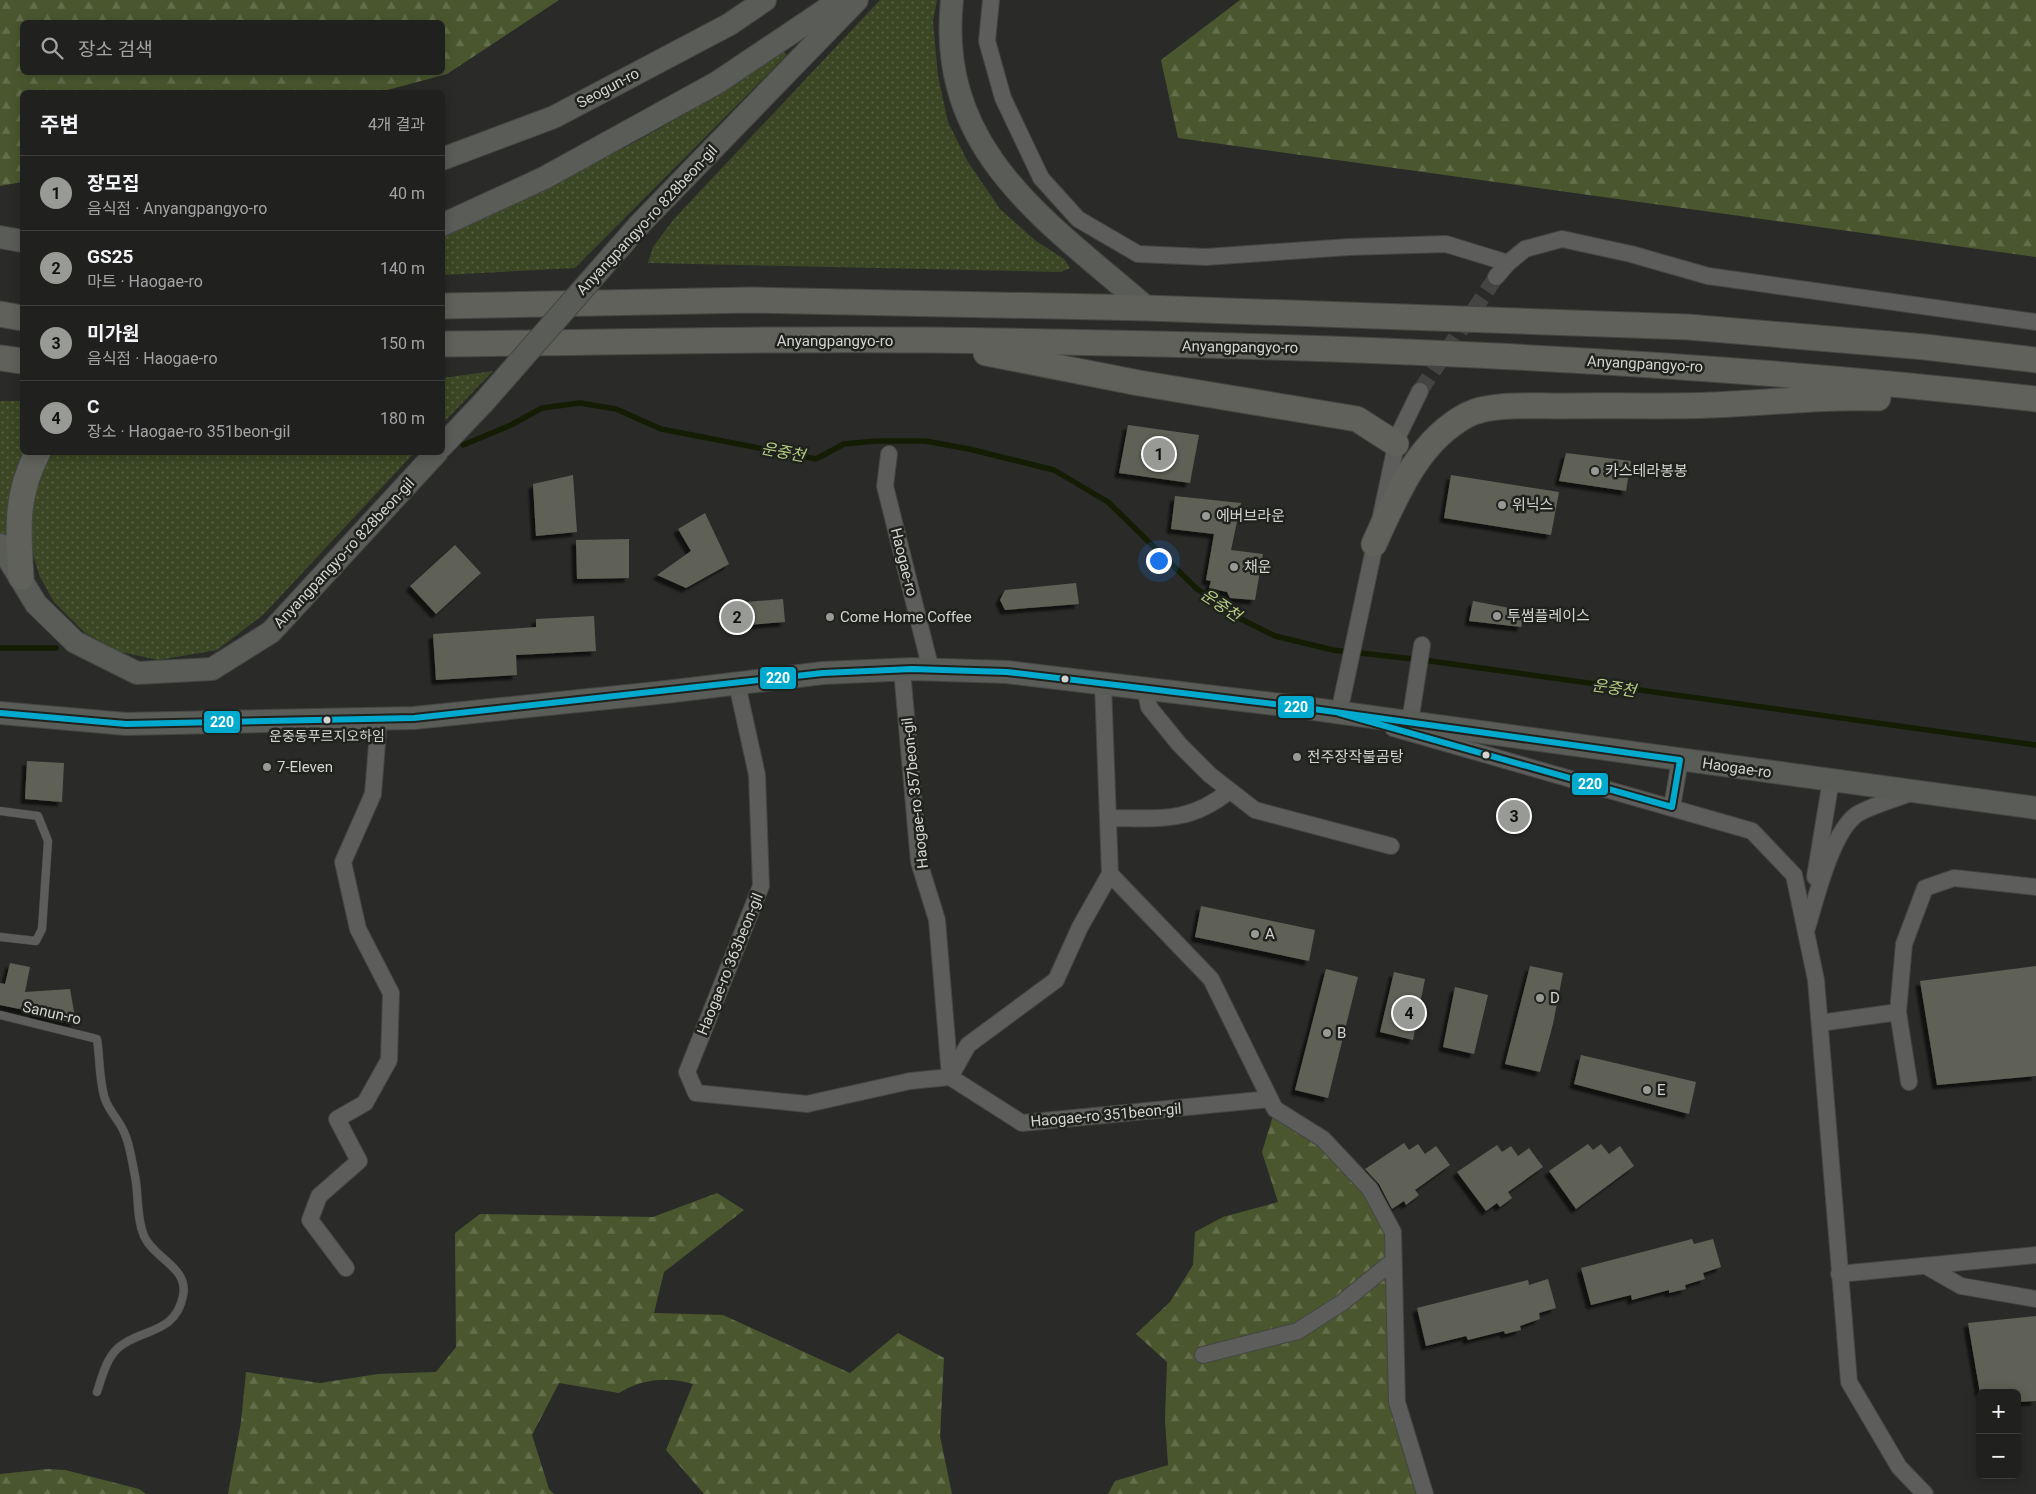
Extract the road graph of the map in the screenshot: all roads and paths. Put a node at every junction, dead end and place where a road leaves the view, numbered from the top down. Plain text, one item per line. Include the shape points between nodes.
1 (765, 0) edge
2 (840, 0) edge
3 (857, 0) edge
4 (952, 0) edge
5 (991, 0) edge
6 (445, 158) edge
7 (445, 224) edge
8 (0, 237) edge
9 (20, 241) edge
10 (1508, 263) junction
11 (1496, 277) tunnel mouth
12 (445, 306) edge
13 (1147, 308) junction
14 (0, 314) edge
15 (20, 318) edge
16 (2036, 322) edge
17 (20, 324) edge
18 (0, 327) edge
19 (920, 340) junction
20 (445, 344) edge
21 (0, 358) edge
22 (2036, 360) edge
23 (20, 361) edge
24 (20, 369) edge
25 (0, 372) edge
26 (1420, 392) tunnel mouth
27 (2036, 400) edge
28 (2036, 405) edge
29 (445, 443) edge
30 (1396, 444) junction
31 (889, 454) dead end
32 (36, 455) edge
33 (434, 455) edge
34 (1374, 544) junction
35 (0, 545) edge
36 (21, 577) junction
37 (1422, 646) dead end
38 (902, 670) junction
39 (931, 670) junction
40 (738, 684) junction
41 (1103, 684) junction
42 (1145, 689) junction
43 (0, 713) edge
44 (1338, 713) junction
45 (379, 719) junction
46 (1410, 722) junction
47 (1680, 760) junction
48 (1832, 780) junction
49 (1229, 791) junction
50 (1913, 792) junction
51 (1672, 807) junction
52 (2036, 808) edge
53 (0, 810) edge
54 (1108, 818) junction
55 (1391, 846) dead end
56 (1110, 874) junction
57 (2036, 887) edge
58 (1806, 931) junction
59 (0, 936) edge
60 (1898, 1012) junction
61 (0, 1015) edge
62 (1820, 1023) junction
63 (950, 1077) junction
64 (1909, 1082) dead end
65 (1270, 1100) junction
66 (2036, 1255) edge
67 (1394, 1261) junction
68 (1926, 1266) junction
69 (346, 1268) dead end
70 (1838, 1274) junction
71 (2036, 1299) edge
72 (1203, 1355) dead end
73 (97, 1392) dead end
74 (1425, 1494) edge
75 (1925, 1494) edge

1 - 6 street, Seogun-ro via 730,24 554,117
2 - 7 street via 718,82 544,178
3 - 29 street, Anyangpangyo-ro 828beon-gil, bridge via 640,224
4 - 13 street via 953,61 963,107 983,148 1010,184
5 - 10 street via 987,41 1003,98 1040,178 1078,219 1138,254 1206,257 1446,244
8 - 9 street
10 - 11 street
10 - 16 street via 1525,249 1562,238 1708,276
12 - 13 main road via 751,300
13 - 22 main road via 1688,327
14 - 15 main road
17 - 18 street
19 - 20 main road, Anyangpangyo-ro
19 - 27 main road, Anyangpangyo-ro via 1371,350 1678,365
19 - 30 main road via 1139,383 1357,419
21 - 23 main road
24 - 25 street
26 - 30 street
28 - 34 main road via 1844,397 1712,405 1494,408 1468,414 1432,440 1399,490
30 - 34 street
31 - 39 street, Haogae-ro via 885,486
32 - 36 main road via 19,508
33 - 36 street, Anyangpangyo-ro 828beon-gil via 271,632 212,669 137,673 75,642 36,604
34 - 44 street
35 - 36 street, Anyangpangyo-ro 828beon-gil
37 - 46 street
38 - 39 street, Haogae-ro
38 - 40 street, Haogae-ro via 823,673
38 - 63 street, Haogae-ro 357beon-gil via 919,862 937,920
39 - 41 street, Haogae-ro via 1007,672
40 - 45 street, Haogae-ro
40 - 63 street, Haogae-ro 363beon-gil via 756,775 761,886 687,1072 696,1092 807,1104 910,1081
41 - 42 street, Haogae-ro
41 - 54 street
42 - 44 street, Haogae-ro
42 - 49 street via 1149,707 1157,718
43 - 45 street, Haogae-ro via 126,724
44 - 46 street, Haogae-ro
44 - 51 street
45 - 69 street via 374,794 343,862 358,929 391,993 389,1060 365,1103 337,1119 359,1162 318,1196 310,1220
46 - 47 street, Haogae-ro
47 - 48 street, Haogae-ro
47 - 51 street
48 - 50 street, Haogae-ro
48 - 58 street
49 - 54 street via 1200,811 1179,816
49 - 55 street via 1254,810
50 - 52 street, Haogae-ro
50 - 58 street via 1856,815 1841,832
51 - 58 street via 1752,831 1794,875
53 - 59 lane via 38,816 48,841 42,929 36,942
54 - 56 street
56 - 63 street via 1080,927 1056,980 968,1045
56 - 65 street via 1211,979
57 - 60 street via 1954,878 1924,888 1904,944
58 - 62 street via 1816,980
60 - 62 street
60 - 64 street
61 - 73 lane, Sanun-ro via 97,1039 105,1099 125,1133 144,1238 177,1270 184,1282 184,1296 170,1322 118,1348
62 - 70 street
63 - 65 street, Haogae-ro 351beon-gil via 1022,1123
65 - 67 street via 1275,1109 1323,1139 1370,1189 1393,1232
66 - 68 street
67 - 72 street via 1343,1302 1298,1331
67 - 74 street via 1396,1402
68 - 70 street
68 - 71 street via 1961,1286
70 - 75 street via 1849,1382 1898,1467

